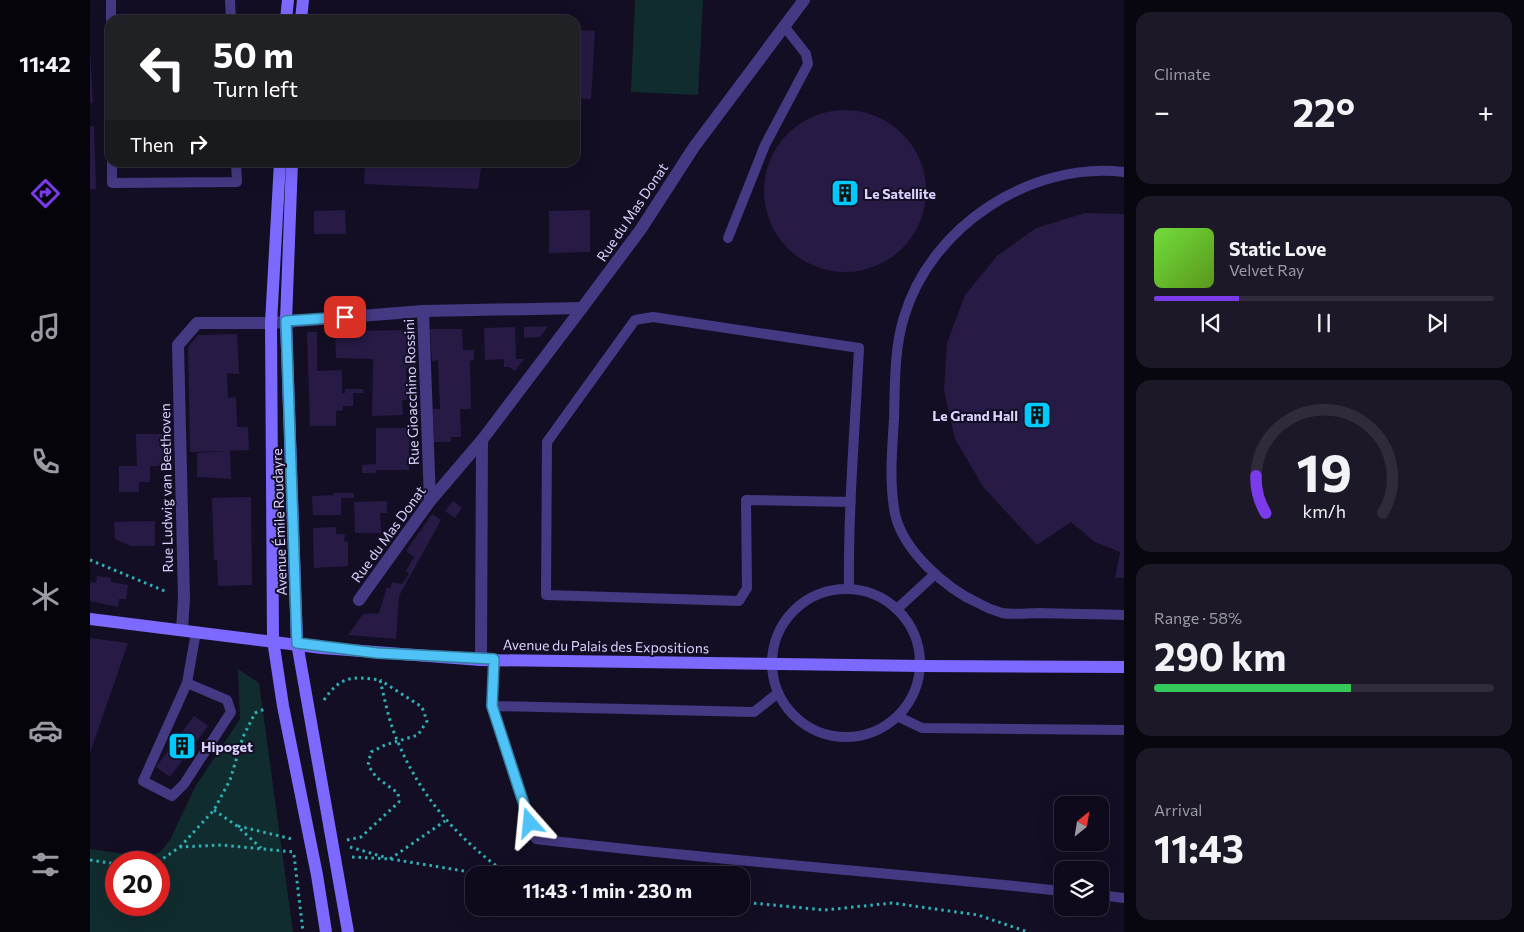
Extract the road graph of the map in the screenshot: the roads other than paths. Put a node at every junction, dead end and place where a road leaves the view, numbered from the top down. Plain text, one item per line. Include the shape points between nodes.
1 (111, 0) edge
2 (230, 0) edge
3 (288, 0) edge
4 (303, 0) edge
5 (804, 0) edge
6 (111, 15) edge
7 (231, 15) edge
8 (286, 15) edge
9 (302, 15) edge
10 (784, 26) junction
11 (112, 167) edge
12 (236, 167) edge
13 (280, 167) edge
14 (292, 167) edge
15 (1124, 172) edge
16 (728, 238) dead end
17 (582, 308) junction
18 (423, 311) junction
19 (286, 321) junction
20 (271, 323) junction
21 (482, 440) junction
22 (430, 501) junction
23 (852, 502) junction
24 (934, 575) junction
25 (849, 589) junction
26 (359, 600) dead end
27 (897, 609) junction
28 (1124, 615) edge
29 (90, 619) edge
30 (182, 630) junction
31 (196, 632) junction
32 (273, 640) junction
33 (297, 643) junction
34 (494, 659) junction
35 (481, 660) junction
36 (772, 663) junction
37 (921, 666) junction
38 (1124, 667) edge
39 (187, 683) junction
40 (778, 694) junction
41 (492, 706) junction
42 (899, 717) junction
43 (1124, 730) edge
44 (1054, 890) edge
45 (1109, 896) edge
46 (1124, 898) edge
47 (326, 932) edge
48 (348, 932) edge

1 - 6 lane
2 - 7 lane
3 - 8 main road
4 - 9 main road
5 - 10 street, Rue du Mas Donat
10 - 16 lane via 806,54 808,64 765,145
10 - 17 street, Rue du Mas Donat via 694,147 641,229
11 - 12 lane via 112,184 237,182
13 - 20 main road, Avenue Émile Roudayre
14 - 19 main road, Avenue Émile Roudayre
15 - 24 lane via 1100,169 1054,177 1014,190 948,240 920,278 904,317 896,365 891,481 896,516 909,543
17 - 18 street
17 - 21 street, Rue du Mas Donat
18 - 19 street
18 - 22 street, Rue Gioacchino Rossini
19 - 20 street
19 - 33 main road, Avenue Émile Roudayre
20 - 30 street, Rue Ludwig van Beethoven via 198,323 178,345
20 - 32 main road, Avenue Émile Roudayre
21 - 22 street, Rue du Mas Donat
21 - 35 street
22 - 26 street, Rue du Mas Donat
23 - 23 lane via 859,348 670,319 635,320 546,442 546,595 739,601 747,588 746,500
23 - 25 lane
24 - 27 lane
24 - 28 lane via 977,603 1002,613
25 - 27 lane via 883,598
25 - 36 lane via 820,594 794,610 779,631
27 - 37 lane via 911,625
29 - 30 main road, Avenue du Palais des Expositions
30 - 31 main road, Avenue du Palais des Expositions
31 - 32 main road, Avenue du Palais des Expositions
31 - 39 lane
32 - 33 main road, Avenue du Palais des Expositions
32 - 47 main road, Avenue Émile Roudayre
33 - 35 main road, Avenue du Palais des Expositions via 377,653
33 - 48 main road, Avenue Émile Roudayre
34 - 35 main road, Avenue du Palais des Expositions
34 - 36 main road, Avenue du Palais des Expositions
34 - 41 lane
36 - 37 main road, Avenue du Palais des Expositions
36 - 40 lane
37 - 38 main road, Avenue du Palais des Expositions
37 - 42 lane via 914,694
39 - 39 lane via 143,781 172,796 184,784 231,712 227,700
40 - 41 lane via 754,712
40 - 42 lane via 791,714 810,728 832,737 856,738 879,731
41 - 44 lane via 536,839 653,854 918,875
42 - 43 lane via 922,728
45 - 46 lane

